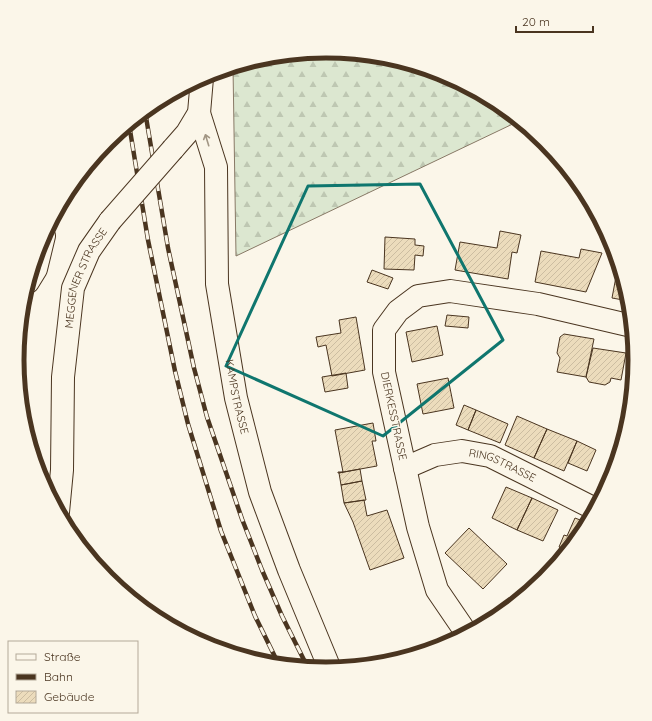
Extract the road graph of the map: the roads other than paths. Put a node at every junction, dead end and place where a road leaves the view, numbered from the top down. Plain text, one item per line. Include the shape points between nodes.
1 (201, 85) edge
2 (199, 112) junction
3 (625, 324) edge
4 (405, 468) junction
5 (59, 502) edge
6 (591, 507) edge
7 (464, 629) edge
8 (327, 662) edge

1 - 2 street, MEGGENER STRASSE
2 - 5 street, MEGGENER STRASSE, bridge via 173,149 110,221 89,251 73,288 63,377
8 -> 2 street, KAMPSTRASSE via 260,492 236,398 217,284 216,167
3 - 4 street, DIERKESSTRASSE via 538,304 450,291 418,296 398,311 384,330 384,372
4 - 6 street, RINGSTRASSE via 435,455 462,451 490,456
4 - 7 street, DIERKESSTRASSE via 418,527 437,590

